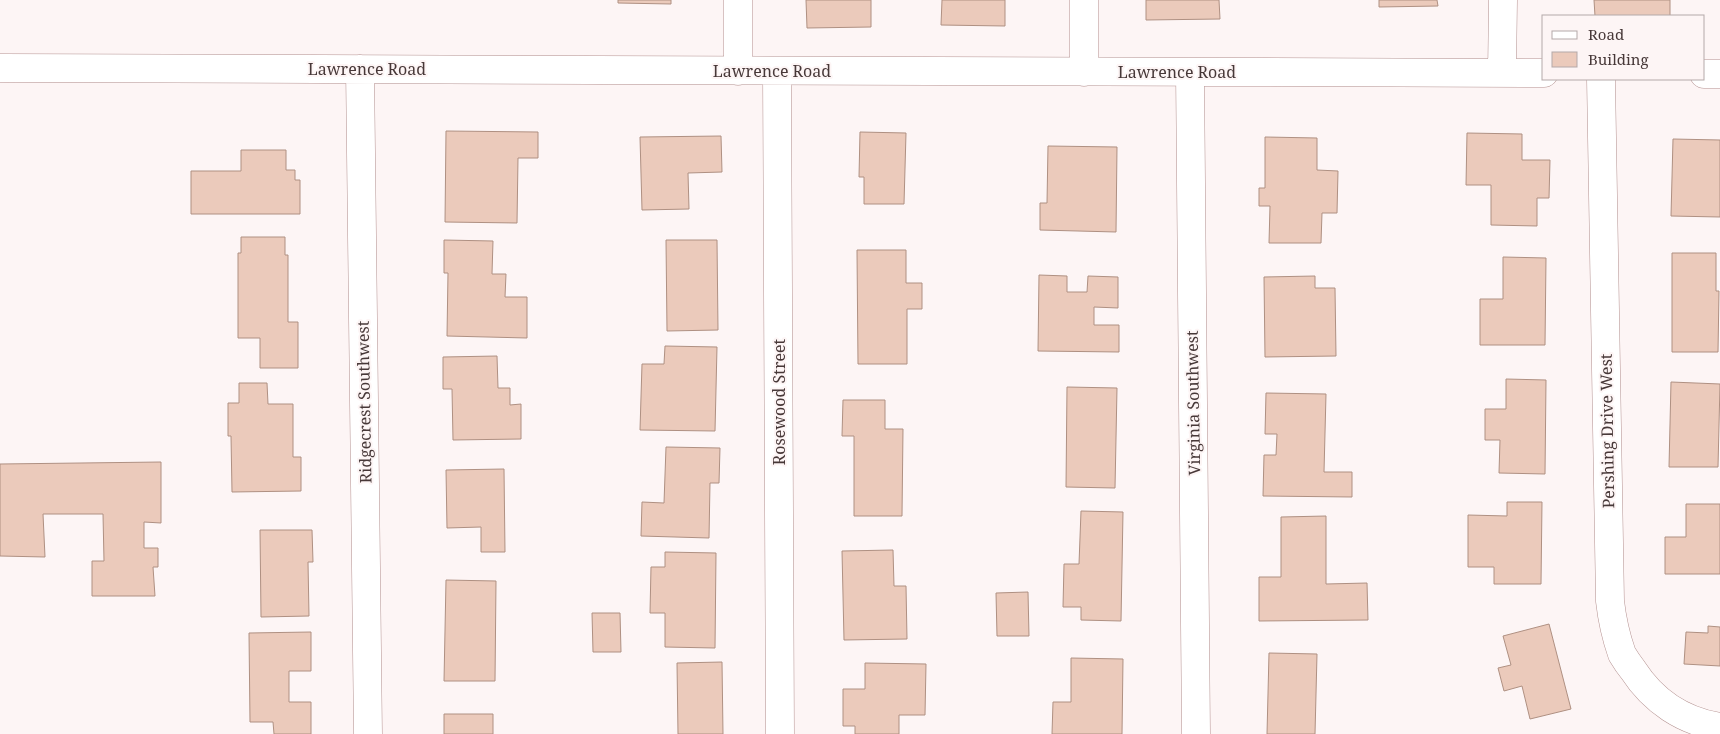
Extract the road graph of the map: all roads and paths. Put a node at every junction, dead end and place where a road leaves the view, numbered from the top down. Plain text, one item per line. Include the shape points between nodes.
1 (738, 0) edge
2 (1084, 0) edge
3 (1504, 0) edge
4 (0, 68) edge
5 (360, 69) junction
6 (738, 71) junction
7 (777, 71) junction
8 (1084, 72) junction
9 (1190, 72) junction
10 (1502, 74) junction
11 (1542, 74) edge
12 (1705, 74) edge
13 (1720, 74) edge
14 (1601, 80) edge
15 (1720, 727) edge
16 (368, 734) edge
17 (780, 734) edge
18 (1196, 734) edge

1 - 6 street
2 - 8 street
3 - 10 street
4 - 5 street, Lawrence Road
5 - 6 street, Lawrence Road
5 - 16 street, Ridgecrest Southwest
6 - 7 street, Lawrence Road
7 - 8 street, Lawrence Road
7 - 17 street, Rosewood Street
8 - 9 street, Lawrence Road
9 - 10 street, Lawrence Road
9 - 18 street, Virginia Southwest
10 - 11 street, Lawrence Road
12 - 13 street
14 - 15 street, Pershing Drive West via 1610,601 1614,627 1623,656 1654,696 1676,712

